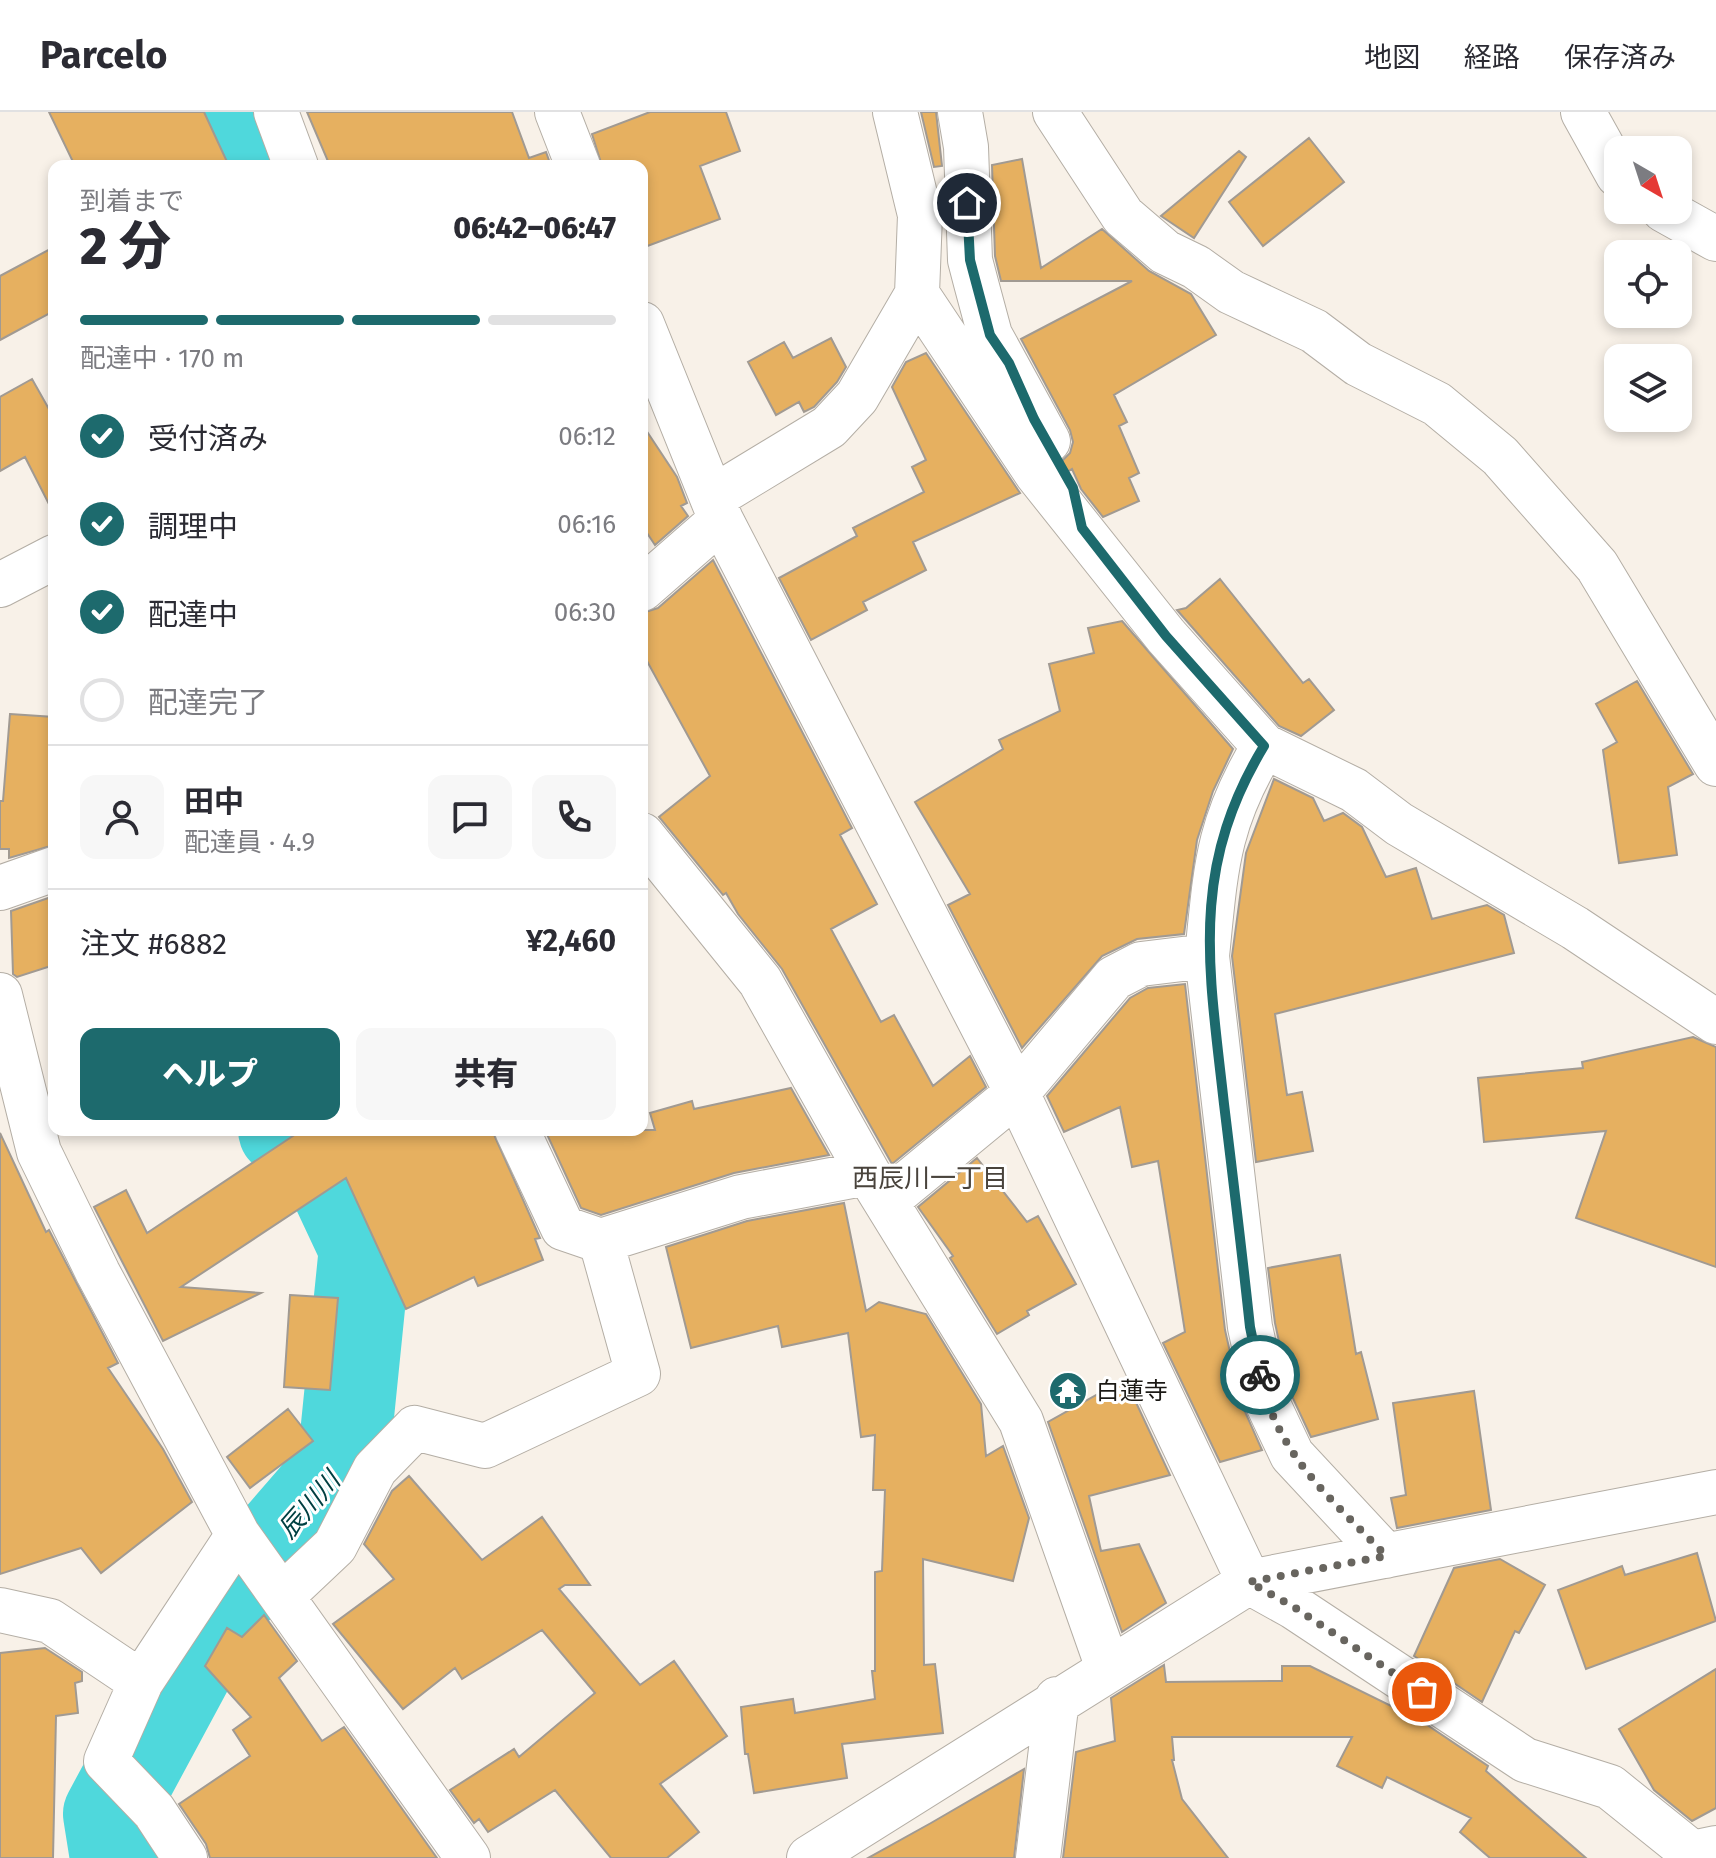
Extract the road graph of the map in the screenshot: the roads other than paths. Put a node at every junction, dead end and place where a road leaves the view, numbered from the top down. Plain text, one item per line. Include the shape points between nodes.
1 (276, 112) edge
2 (557, 112) edge
3 (895, 112) edge
4 (960, 112) edge
5 (1055, 112) edge
6 (1583, 112) edge
7 (1604, 150) edge
8 (294, 160) edge
9 (576, 160) edge
10 (1689, 224) edge
11 (1716, 239) edge
12 (917, 294) junction
13 (648, 339) edge
14 (716, 509) junction
15 (1082, 528) junction
16 (48, 560) edge
17 (648, 583) edge
18 (0, 585) edge
19 (1264, 746) junction
20 (1716, 764) edge
21 (648, 842) edge
22 (48, 871) edge
23 (0, 888) edge
24 (1207, 956) junction
25 (0, 995) edge
26 (1716, 1022) edge
27 (1017, 1093) junction
28 (520, 1136) edge
29 (877, 1187) junction
30 (601, 1241) junction
31 (1716, 1492) edge
32 (243, 1541) junction
33 (1386, 1556) junction
34 (1249, 1582) junction
35 (276, 1589) junction
36 (0, 1610) edge
37 (1108, 1668) junction
38 (141, 1682) junction
39 (1057, 1699) junction
40 (1716, 1848) edge
41 (185, 1858) edge
42 (468, 1858) edge
43 (809, 1858) edge
44 (1038, 1858) edge

1 - 8 street
2 - 9 street
3 - 12 street via 920,215
4 - 15 street via 970,260 987,323 1073,488
5 - 20 street via 1123,216 1165,252 1437,404 1500,456 1597,566
6 - 7 street
10 - 11 street
12 - 14 street via 857,397 829,427
12 - 15 street via 1037,474
13 - 14 street
14 - 17 street
14 - 27 street
15 - 19 street via 1166,636
16 - 18 street
19 - 24 street via 1226,820 1216,861
19 - 26 street via 1354,790 1399,824 1575,928
21 - 29 street via 760,981
22 - 23 street
24 - 27 street via 1141,964 1114,978
24 - 33 street via 1250,1327 1266,1400 1292,1455
25 - 32 street via 39,1152
27 - 29 street
27 - 34 street
28 - 30 street via 563,1228
29 - 30 street via 741,1197
29 - 37 street via 1021,1421
30 - 35 street via 638,1374 485,1446 415,1428 375,1469 335,1546
31 - 33 street
32 - 35 street
32 - 38 street
33 - 34 street
34 - 37 street
34 - 40 street via 1525,1760 1610,1787 1692,1853
35 - 42 street
36 - 38 street via 50,1621
37 - 39 street
38 - 41 street via 106,1761 154,1811
39 - 43 street
39 - 44 street

